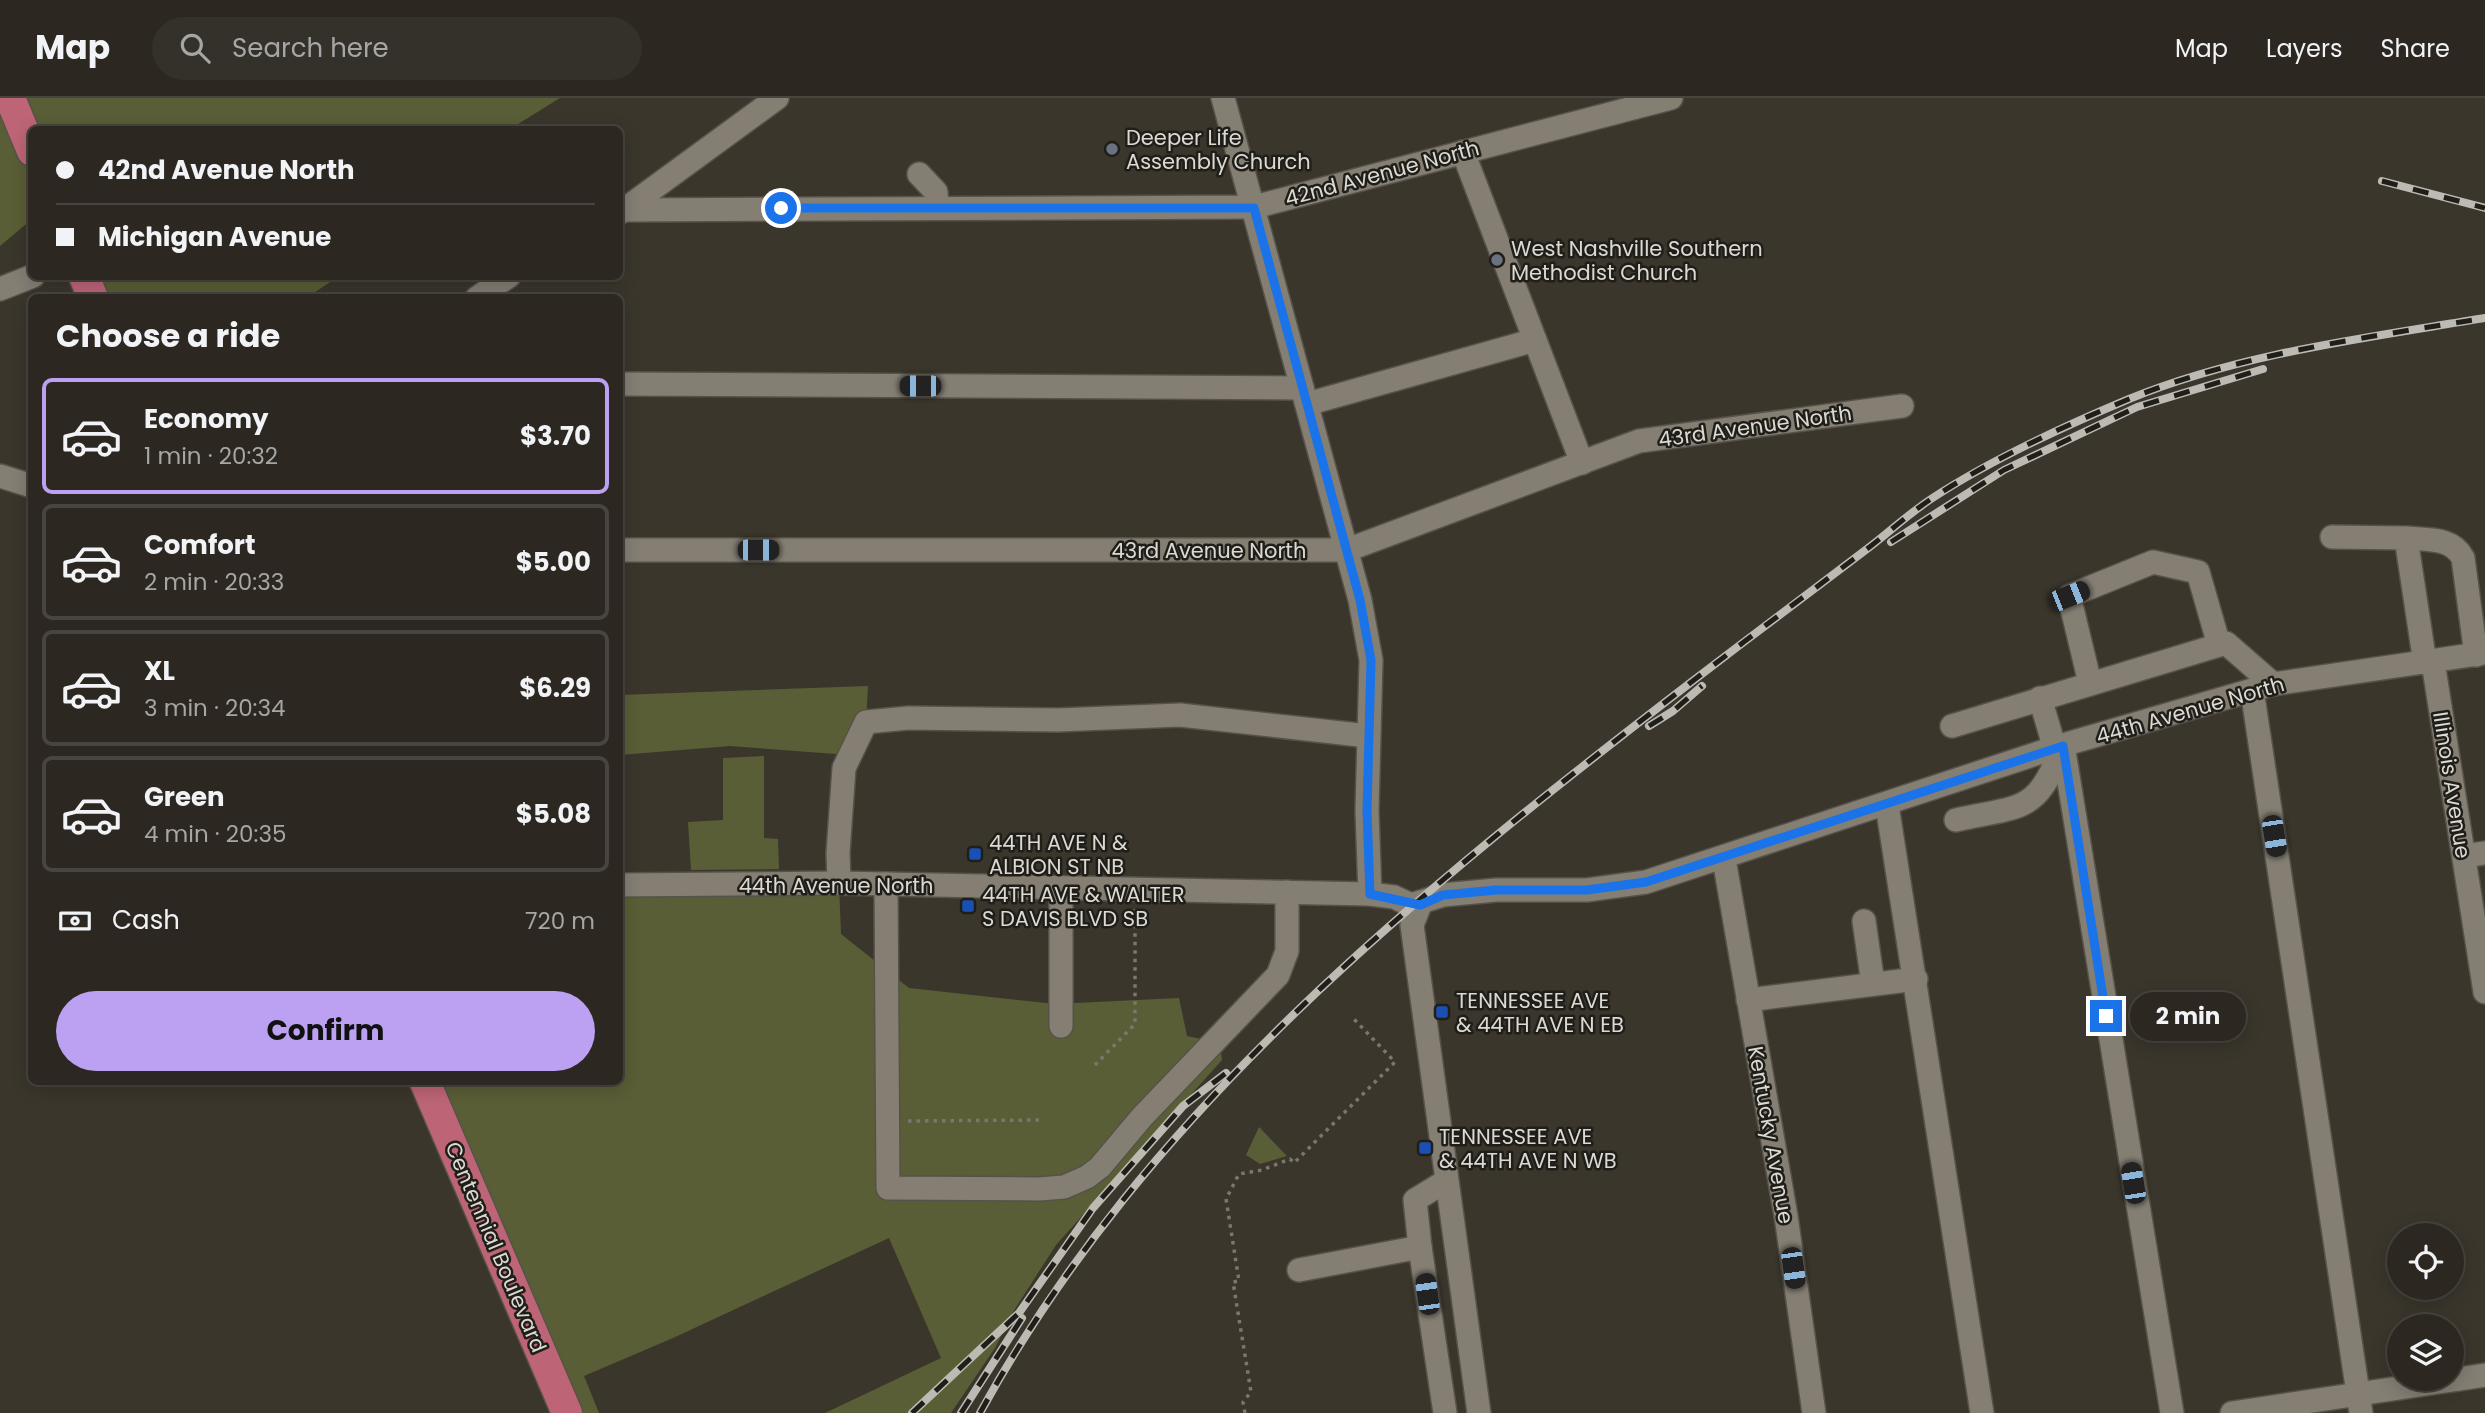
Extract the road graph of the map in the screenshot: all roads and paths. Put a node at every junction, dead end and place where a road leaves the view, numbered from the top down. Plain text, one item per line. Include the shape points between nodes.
1 (10, 98) edge
2 (777, 98) edge
3 (1223, 98) edge
4 (1671, 98) edge
5 (28, 141) edge
6 (1463, 152) junction
7 (919, 174) dead end
8 (937, 207) junction
9 (1254, 208) junction
10 (623, 210) edge
11 (623, 211) edge
12 (28, 278) edge
13 (503, 280) edge
14 (0, 289) edge
15 (484, 294) edge
16 (1535, 340) junction
17 (623, 384) edge
18 (1305, 396) junction
19 (1902, 406) dead end
20 (1582, 463) junction
21 (0, 476) edge
22 (28, 485) edge
23 (2332, 537) dead end
24 (2406, 538) junction
25 (623, 550) edge
26 (1347, 550) junction
27 (2219, 645) junction
28 (2481, 654) edge
29 (2429, 662) junction
30 (2090, 683) junction
31 (2263, 687) junction
32 (2040, 698) junction
33 (1952, 726) dead end
34 (1368, 736) junction
35 (2059, 747) junction
36 (1888, 805) junction
37 (1956, 820) dead end
38 (2474, 855) edge
39 (1724, 859) junction
40 (839, 883) junction
41 (886, 884) junction
42 (623, 885) edge
43 (1061, 888) junction
44 (1287, 892) junction
45 (1370, 894) junction
46 (1420, 905) junction
47 (1135, 909) dead end
48 (1864, 921) dead end
49 (1916, 979) junction
50 (1873, 984) junction
51 (2485, 992) edge
52 (1748, 1000) junction
53 (1352, 1017) dead end
54 (1061, 1026) dead end
55 (1095, 1065) dead end
56 (426, 1085) edge
57 (908, 1121) dead end
58 (1040, 1121) dead end
59 (1446, 1181) junction
60 (1420, 1247) junction
61 (1299, 1270) dead end
62 (2485, 1376) edge
63 (2360, 1404) edge
64 (567, 1413) edge
65 (1245, 1413) edge
66 (1445, 1413) edge
67 (1479, 1413) edge
68 (1814, 1413) edge
69 (1982, 1413) edge
70 (2172, 1413) edge
71 (2232, 1413) edge

1 - 5 main road
2 - 10 street
3 - 9 street
4 - 6 street, 42nd Avenue North
6 - 9 street, 42nd Avenue North
6 - 16 street
7 - 8 street via 936,192
8 - 9 street, 42nd Avenue North
8 - 11 street, 42nd Avenue North
9 - 18 street
12 - 14 street
13 - 15 street
16 - 18 street
16 - 20 street
17 - 18 street
18 - 26 street
19 - 20 street, 43rd Avenue North via 1639,442
20 - 26 street, 43rd Avenue North
21 - 22 street
23 - 24 street
24 - 28 street via 2458,548
24 - 29 street, Illinois Avenue
25 - 26 street, 43rd Avenue North
26 - 34 street via 1371,660
27 - 30 street
27 - 30 street via 2199,572 2153,562 2069,596
27 - 31 street via 2226,643
28 - 29 street, 44th Avenue North
29 - 31 street, 44th Avenue North
29 - 38 street, Illinois Avenue
30 - 32 street
31 - 35 street, 44th Avenue North
31 - 63 street
32 - 33 street
32 - 35 street
34 - 40 street via 1181,715 866,722 844,768
34 - 45 street
35 - 36 street, 44th Avenue North
35 - 37 street via 2044,789 2032,801
35 - 70 street
36 - 39 street, 44th Avenue North
36 - 49 street
38 - 51 street, Illinois Avenue
39 - 46 street, 44th Avenue North via 1646,882 1587,890 1443,895
39 - 52 street, Kentucky Avenue
40 - 41 street, 44th Avenue North
40 - 42 street, 44th Avenue North
41 - 43 street, 44th Avenue North
41 - 44 street via 888,1188 1039,1189 1064,1187 1087,1177 1278,975 1287,951
43 - 44 street, 44th Avenue North
43 - 54 street
44 - 45 street, 44th Avenue North
45 - 46 street, 44th Avenue North
46 - 59 street via 1412,925
47 - 55 path via 1135,1024
48 - 50 street
49 - 50 street
49 - 69 street
50 - 52 street
52 - 68 street, Kentucky Avenue
53 - 65 path via 1395,1062 1294,1163 1290,1159 1239,1174 1226,1199 1239,1281 1233,1282 1251,1392 1243,1402
56 - 64 main road, Centennial Boulevard
57 - 58 path
59 - 60 street via 1415,1200
59 - 67 street
60 - 61 street
60 - 66 street
62 - 63 street
63 - 71 street

